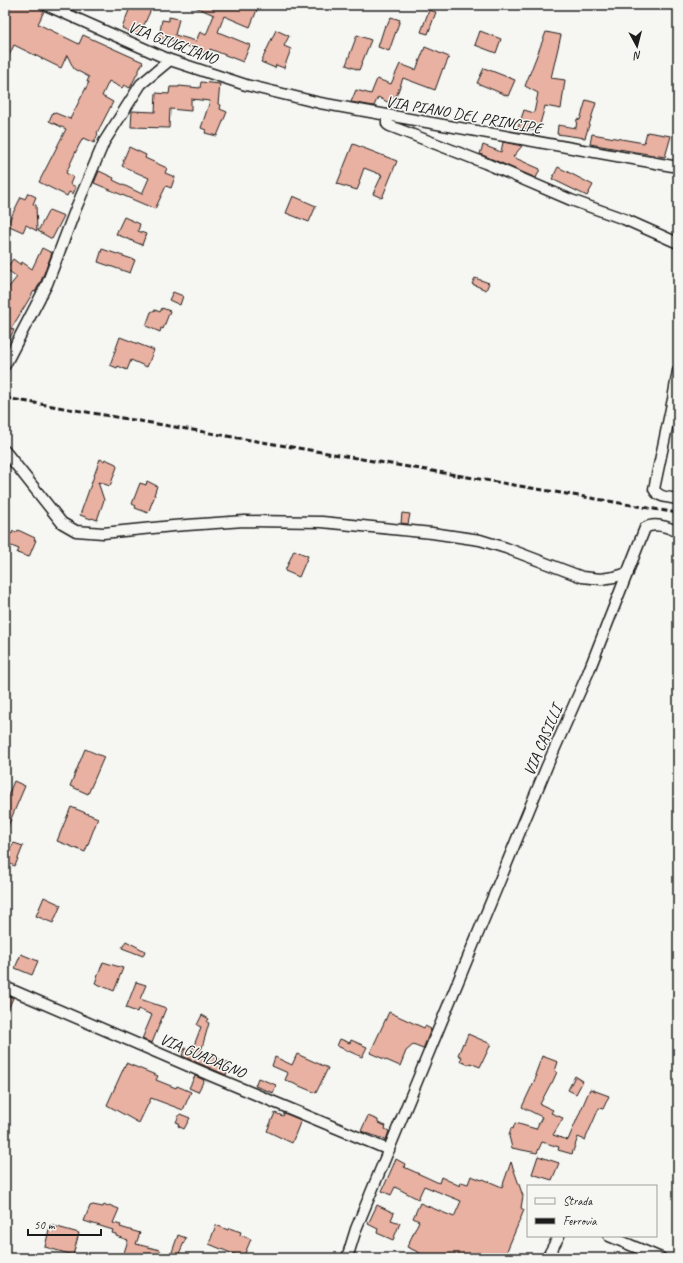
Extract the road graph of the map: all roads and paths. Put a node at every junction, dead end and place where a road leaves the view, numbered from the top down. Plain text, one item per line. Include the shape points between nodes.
1 (46, 5) edge
2 (170, 60) junction
3 (246, 85) joint
4 (387, 115) junction
5 (678, 167) edge
6 (678, 243) edge
7 (5, 365) edge
8 (678, 371) edge
9 (5, 452) edge
10 (678, 499) edge
11 (678, 532) edge
12 (628, 573) junction
13 (5, 987) edge
14 (389, 1150) junction
15 (558, 1237) edge
16 (612, 1237) edge
17 (347, 1258) edge
18 (547, 1258) edge
19 (661, 1258) edge

1 - 2 street, VIA GIUGLIANO
2 - 3 street, VIA GIUGLIANO
2 - 7 street via 140,84 104,142 47,284
3 - 4 street, VIA PIANO DEL PRINCIPE via 320,103
4 - 5 street, VIA PIANO DEL PRINCIPE
4 - 6 street via 387,124 390,126
8 - 10 street via 654,489 660,496
9 - 12 street via 62,523 76,531 103,533 244,520 322,522 480,540 582,577 601,579
11 - 12 street, VIA CASILLI via 660,526 650,525 645,528
12 - 14 street, VIA CASILLI
13 - 14 street, VIA GUADAGNO
14 - 17 street, VIA CASILLI via 356,1229
15 - 18 street
16 - 19 street

